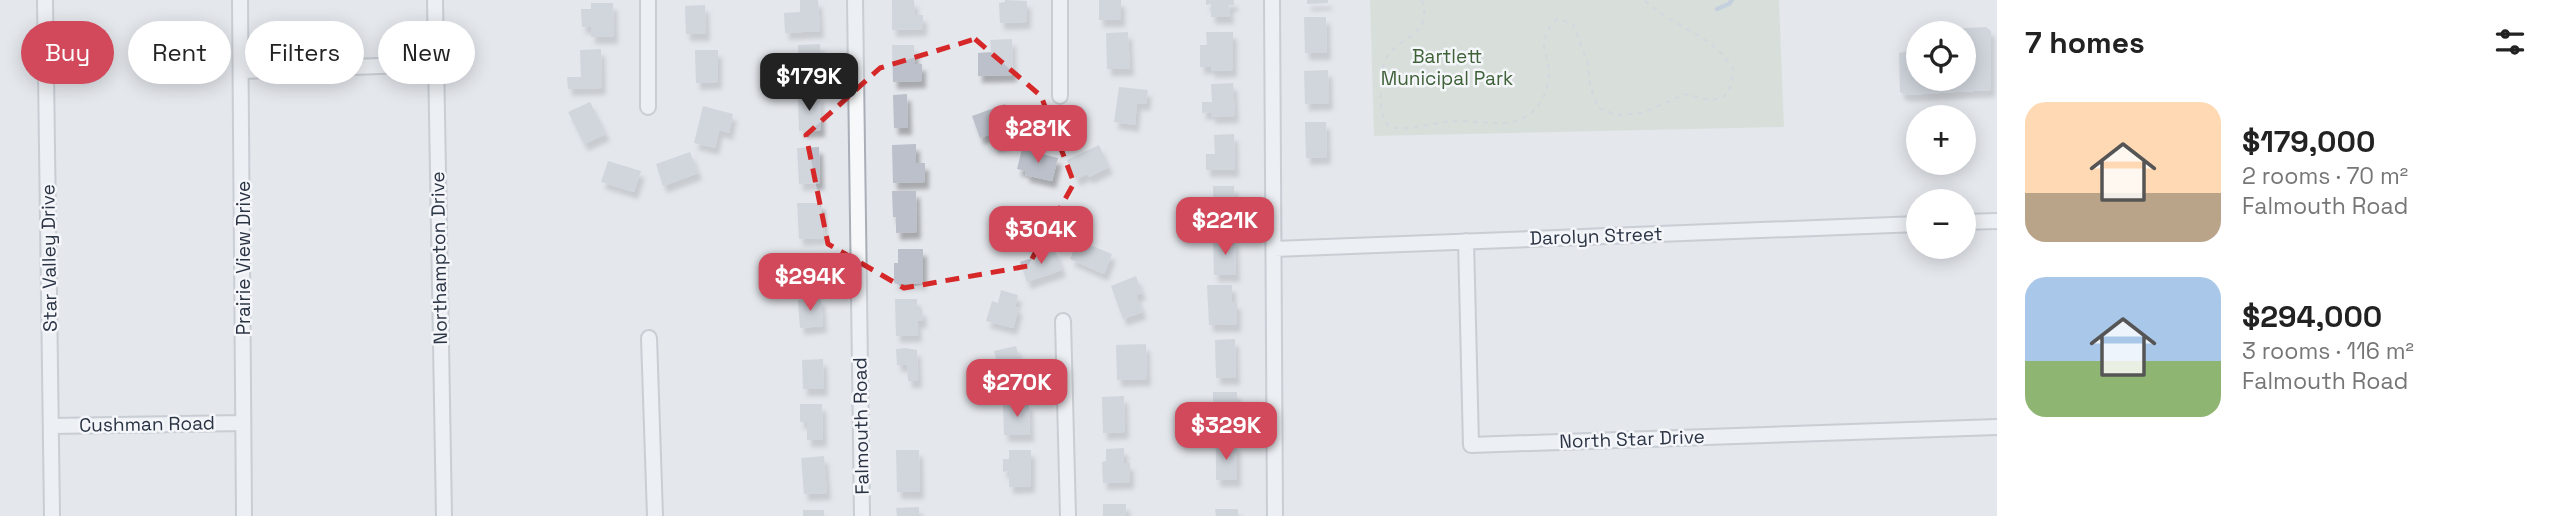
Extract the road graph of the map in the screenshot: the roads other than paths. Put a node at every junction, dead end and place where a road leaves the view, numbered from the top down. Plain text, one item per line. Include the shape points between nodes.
1 (45, 0) edge
2 (240, 0) edge
3 (435, 0) edge
4 (648, 0) edge
5 (855, 0) edge
6 (1060, 0) edge
7 (1272, 0) edge
8 (435, 21) edge
9 (378, 66) edge
10 (242, 71) junction
11 (436, 84) edge
12 (1060, 96) dead end
13 (648, 107) dead end
14 (1997, 221) edge
15 (1976, 222) edge
16 (1906, 224) edge
17 (1466, 241) junction
18 (1274, 249) junction
19 (1063, 321) dead end
20 (649, 338) dead end
21 (243, 423) junction
22 (51, 426) junction
23 (1997, 427) edge
24 (52, 516) edge
25 (244, 516) edge
26 (444, 516) edge
27 (655, 516) edge
28 (862, 516) edge
29 (1068, 516) edge
30 (1275, 516) edge

1 - 22 street, Star Valley Drive
2 - 10 street, Prairie View Drive
3 - 8 street, Northampton Drive
4 - 13 street
5 - 28 street, Falmouth Road
6 - 12 street
7 - 18 street
9 - 10 street
10 - 21 street, Prairie View Drive
11 - 26 street, Northampton Drive
14 - 15 street
16 - 17 street, Darolyn Street
17 - 18 street, Darolyn Street
17 - 23 street, North Star Drive via 1471,445
18 - 30 street
19 - 29 street
20 - 27 street
21 - 22 street, Cushman Road
21 - 25 street, Prairie View Drive
22 - 24 street, Star Valley Drive

